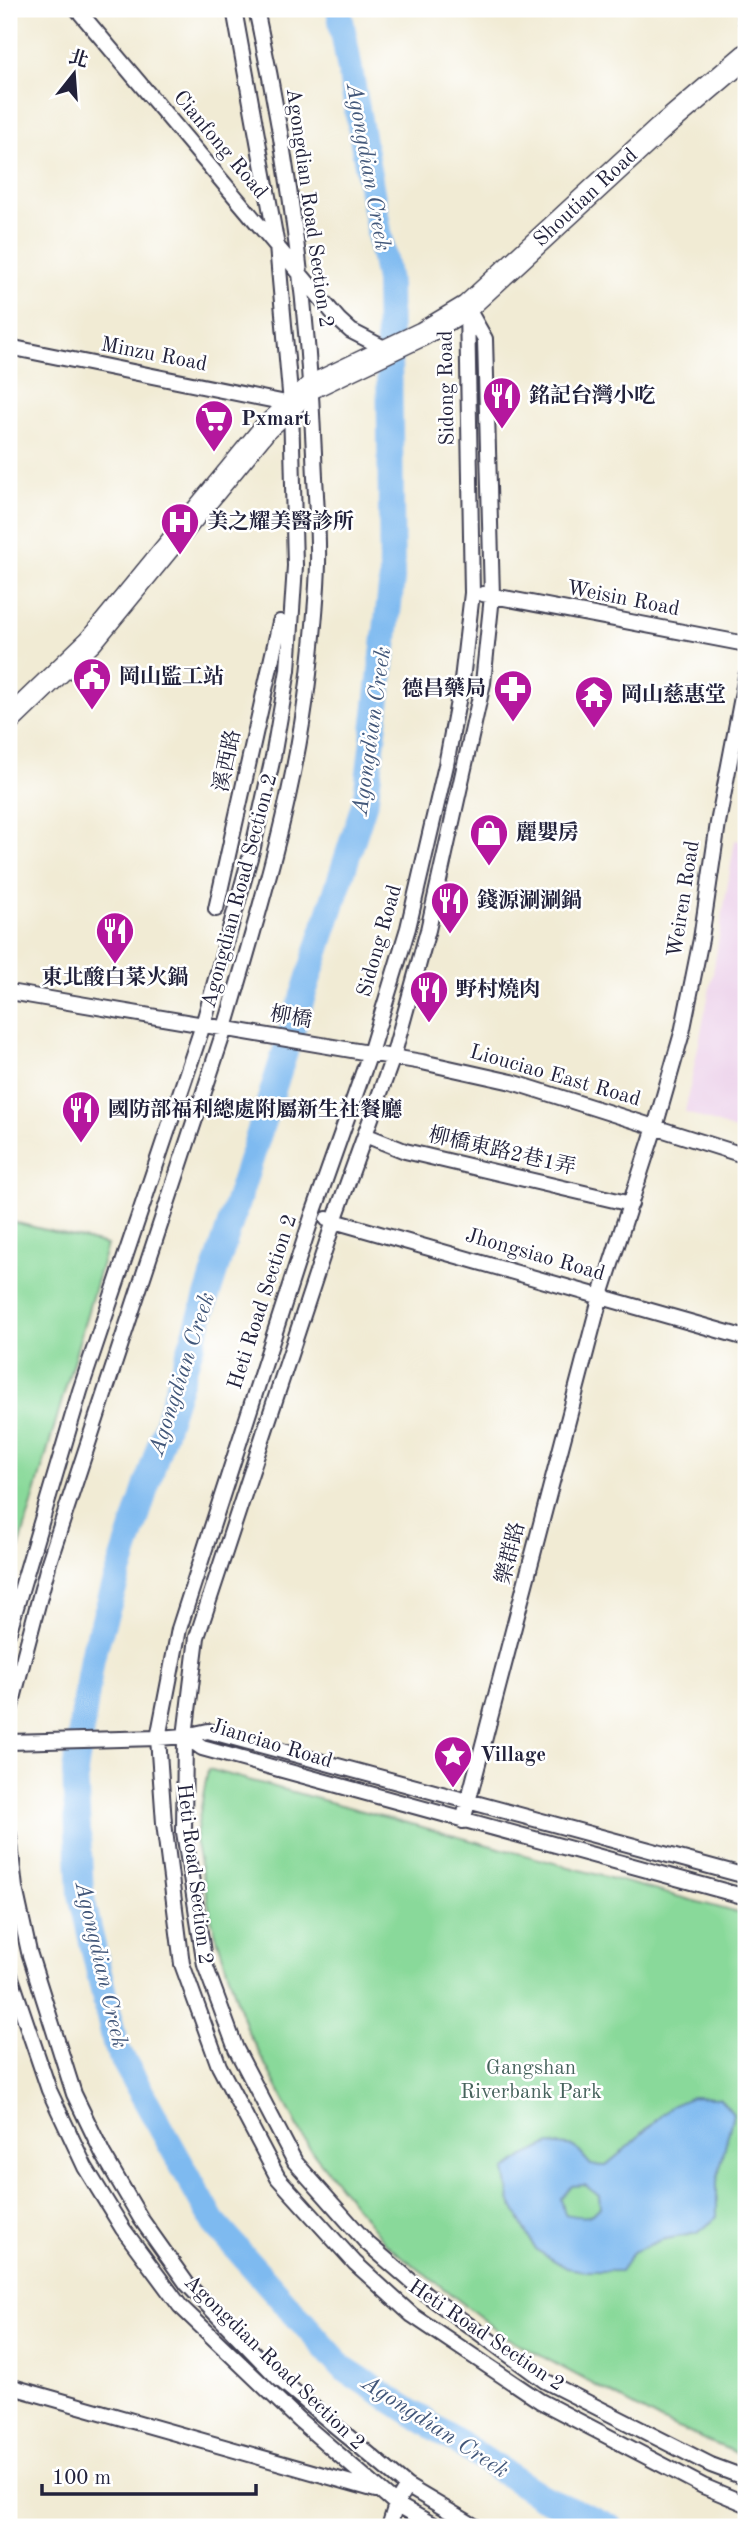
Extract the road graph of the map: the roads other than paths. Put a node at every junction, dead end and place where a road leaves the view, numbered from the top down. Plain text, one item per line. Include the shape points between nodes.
1 (77, 9) edge
2 (234, 9) edge
3 (256, 9) edge
4 (745, 9) edge
5 (746, 21) edge
6 (265, 49) junction
7 (243, 54) junction
8 (746, 56) edge
9 (277, 246) junction
10 (302, 276) junction
11 (467, 307) junction
12 (9, 347) edge
13 (388, 350) junction
14 (311, 387) junction
15 (291, 404) junction
16 (472, 593) junction
17 (492, 596) junction
18 (280, 622) dead end
19 (746, 644) edge
20 (746, 676) edge
21 (9, 720) edge
22 (216, 909) dead end
23 (9, 992) edge
24 (202, 1025) junction
25 (225, 1028) junction
26 (349, 1049) joint
27 (370, 1053) junction
28 (393, 1057) junction
29 (655, 1127) junction
30 (365, 1135) junction
31 (746, 1156) edge
32 (631, 1203) junction
33 (313, 1214) junction
34 (334, 1221) junction
35 (125, 1251) junction
36 (149, 1259) junction
37 (601, 1295) junction
38 (746, 1338) edge
39 (80, 1391) junction
40 (102, 1398) junction
41 (9, 1631) edge
42 (9, 1714) edge
43 (185, 1736) junction
44 (158, 1738) junction
45 (9, 1742) edge
46 (468, 1802) junction
47 (463, 1821) junction
48 (9, 1835) edge
49 (746, 1876) edge
50 (746, 1897) edge
51 (9, 1972) edge
52 (49, 2090) junction
53 (74, 2094) junction
54 (9, 2386) edge
55 (746, 2478) edge
56 (408, 2486) junction
57 (381, 2491) junction
58 (396, 2504) junction
59 (746, 2504) edge
60 (389, 2527) edge
61 (437, 2527) edge
62 (476, 2527) edge

1 - 9 street, Cianfong Road
2 - 7 street, Agongdian Road Section 2
3 - 6 street, Agongdian Road Section 2
4 - 5 street
6 - 7 street
6 - 10 street, Agongdian Road Section 2
7 - 9 street, Agongdian Road Section 2
8 - 11 main road, Shoutian Road
9 - 10 street, Cianfong Road
9 - 15 street, Agongdian Road Section 2
10 - 13 street, Cianfong Road via 351,331
10 - 14 street, Agongdian Road Section 2
11 - 13 main road, Shoutian Road
11 - 16 street, Sidong Road
11 - 17 street, Sidong Road via 485,339
12 - 15 street, Minzu Road
13 - 14 main road, Shoutian Road
14 - 15 main road, Shoutian Road
14 - 25 street, Agongdian Road Section 2 via 318,563 309,675 277,851
15 - 21 main road, Shoutian Road via 265,429 91,641
15 - 24 street, Agongdian Road Section 2 via 295,565 288,670 253,847
16 - 17 street, Weisin Road
16 - 27 street, Sidong Road via 446,765 408,928
17 - 19 street, Weisin Road
17 - 28 street, Sidong Road via 483,683 465,771
18 - 22 street, 溪西路
20 - 29 street, Weiren Road via 685,1020
23 - 24 street, 柳橋
24 - 25 street, 柳橋
24 - 35 street, Agongdian Road Section 2
25 - 26 street, 柳橋
25 - 36 street, Agongdian Road Section 2
26 - 27 street, Liouciao East Road
27 - 28 street, Liouciao East Road
27 - 33 street, Heti Road Section 2
28 - 29 street, Liouciao East Road via 512,1082
28 - 30 street, Heti Road Section 2
29 - 31 street, Liouciao East Road
29 - 32 street, Weiren Road
30 - 32 street, 柳橋東路2巷1弄 via 405,1151
30 - 34 street, Heti Road Section 2
32 - 37 street, 樂群路
33 - 34 street, Jhongsiao Road
33 - 44 street, Heti Road Section 2 via 178,1629
34 - 37 street, Jhongsiao Road
34 - 43 street, Heti Road Section 2 via 197,1637
35 - 36 street
35 - 39 street, Agongdian Road Section 2
36 - 40 street, Agongdian Road Section 2
37 - 38 street, Jhongsiao Road
37 - 46 street, 樂群路
39 - 40 street
39 - 41 street, Agongdian Road Section 2
40 - 42 street, Agongdian Road Section 2 via 49,1562
43 - 44 street
43 - 46 street, Jianciao Road via 208,1731
43 - 47 street, Jianciao Road via 202,1748
43 - 55 street, Heti Road Section 2 via 184,1832 205,1965 236,2049 295,2162 367,2243 426,2294 545,2381 711,2465
44 - 45 street
44 - 59 street, Heti Road Section 2 via 182,1964 219,2066 278,2178 355,2263 412,2315 540,2401
46 - 47 street, 樂群路
46 - 49 street, Jianciao Road
47 - 50 street, Jianciao Road
48 - 53 street, Agongdian Road Section 2 via 29,1951
51 - 52 street, Agongdian Road Section 2
52 - 53 street
52 - 57 street, Agongdian Road Section 2 via 85,2167 123,2229 180,2306
53 - 56 street, Agongdian Road Section 2 via 141,2219 187,2284 278,2378
54 - 57 street
56 - 58 street
56 - 62 street, Agongdian Road Section 2
57 - 58 street, Agongdian Road Section 2
58 - 60 street
58 - 61 street, Agongdian Road Section 2

